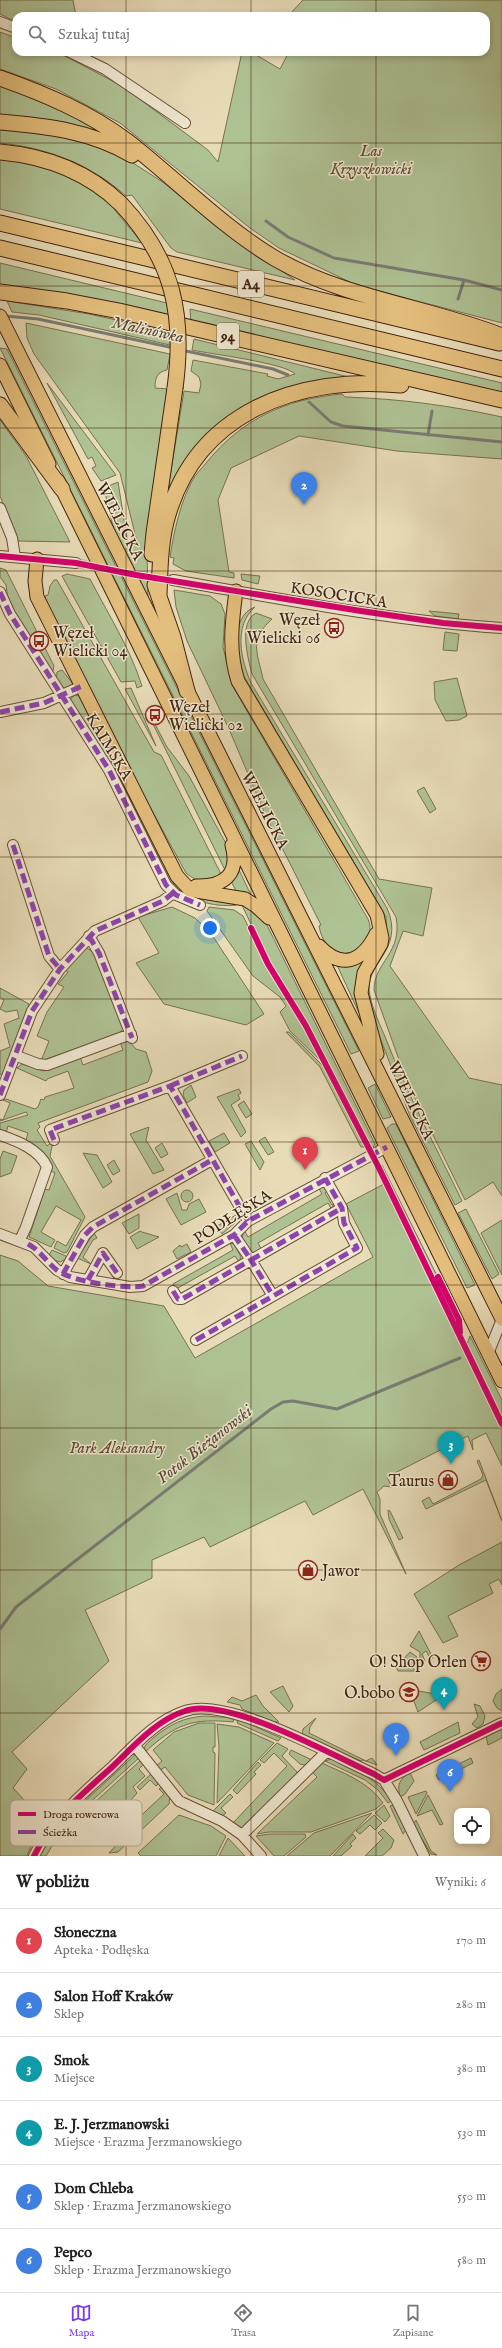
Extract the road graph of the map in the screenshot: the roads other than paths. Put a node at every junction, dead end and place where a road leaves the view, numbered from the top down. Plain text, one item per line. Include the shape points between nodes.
1 (0, 22) edge
2 (12, 26) edge
3 (78, 56) edge
4 (0, 78) edge
5 (0, 122) edge
6 (185, 123) dead end
7 (0, 152) edge
8 (169, 177) junction
9 (0, 223) edge
10 (0, 248) edge
11 (0, 292) edge
12 (0, 316) edge
13 (502, 336) edge
14 (502, 344) edge
15 (0, 365) edge
16 (502, 369) edge
17 (454, 390) junction
18 (502, 400) edge
19 (0, 405) edge
20 (62, 489) junction
21 (0, 508) edge
22 (0, 556) edge
23 (15, 557) junction
24 (37, 558) junction
25 (76, 563) tunnel mouth
26 (173, 580) tunnel mouth
27 (236, 591) junction
28 (0, 592) edge
29 (159, 595) junction
30 (502, 628) edge
31 (82, 686) junction
32 (187, 692) junction
33 (62, 696) junction
34 (0, 712) edge
35 (225, 823) junction
36 (13, 845) dead end
37 (180, 880) junction
38 (173, 893) junction
39 (200, 905) dead end
40 (380, 927) junction
41 (280, 932) junction
42 (89, 936) junction
43 (312, 937) junction
44 (60, 969) junction
45 (16, 1056) junction
46 (242, 1056) dead end
47 (384, 1082) junction
48 (170, 1086) junction
49 (0, 1095) edge
50 (0, 1135) edge
51 (54, 1140) dead end
52 (387, 1147) junction
53 (212, 1160) junction
54 (325, 1178) junction
55 (342, 1208) junction
56 (248, 1221) junction
57 (0, 1234) edge
58 (234, 1235) junction
59 (20, 1240) junction
60 (251, 1260) junction
61 (117, 1273) dead end
62 (63, 1274) junction
63 (88, 1280) junction
64 (173, 1291) dead end
65 (273, 1296) junction
66 (502, 1319) edge
67 (196, 1340) dead end
68 (488, 1354) junction
69 (502, 1382) edge
70 (502, 1723) edge
71 (134, 1746) junction
72 (326, 1752) junction
73 (384, 1780) junction
74 (75, 1800) edge
75 (242, 1835) junction
76 (39, 1846) edge
77 (34, 1856) edge
78 (261, 1856) edge
79 (424, 1856) edge

1 - 2 street
3 - 6 street via 106,69
4 - 8 highway via 54,98 80,111 127,142
5 - 8 highway via 59,128 90,136 124,150
7 - 29 highway, bridge via 35,157 66,168 95,183 138,222 154,245 170,281 179,339 175,388 153,539 152,572
8 - 13 highway via 249,241 301,272 362,295 448,317
9 - 14 highway, A4
10 - 16 highway, A4
11 - 17 highway, 94 via 67,301 156,320
12 - 32 main road, WIELICKA
15 - 20 main road
17 - 18 highway, 94
17 - 29 highway via 397,385 332,385 310,388 272,400 236,418 196,459 178,489 166,522
19 - 20 highway
20 - 35 main road
21 - 23 street via 12,538
22 - 23 street
23 - 24 street
24 - 25 street
24 - 31 main road via 37,597
26 - 27 street, KOSOCICKA
27 - 30 street, KOSOCICKA via 443,623
27 - 40 main road via 231,646 238,681 374,908
28 - 33 street, KAIMSKA via 10,614
29 - 32 highway
31 - 33 street
31 - 37 main road
32 - 43 main road, WIELICKA
33 - 34 street
33 - 38 street, KAIMSKA via 109,770 166,885
35 - 37 main road via 234,854 232,871 227,879 207,886 188,885
35 - 41 main road
36 - 44 street via 49,956
37 - 41 main road via 195,892 249,901 262,911
38 - 39 street, KAIMSKA
38 - 42 street via 163,901
40 - 43 main road via 364,953 355,959 345,961 329,955
40 - 47 main road via 381,944 364,973 361,993
41 - 52 main road
42 - 44 street
42 - 45 street via 99,953 131,1036 47,1065
43 - 47 main road, WIELICKA
44 - 45 street via 37,1000
45 - 49 street
46 - 48 street
47 - 66 main road, WIELICKA
48 - 51 street via 50,1130
48 - 53 street
50 - 59 street via 26,1145 47,1167
52 - 54 street, PODŁĘSKA
52 - 68 main road
53 - 56 street
53 - 62 street via 93,1227
54 - 55 street
54 - 56 street, PODŁĘSKA
55 - 60 street
55 - 65 street via 344,1223 357,1248
56 - 58 street, PODŁĘSKA
57 - 59 street
58 - 60 street
58 - 63 street, PODŁĘSKA via 143,1286 130,1287
59 - 62 street via 40,1252
60 - 64 street via 182,1299 178,1299
60 - 65 street
61 - 63 street via 103,1254
62 - 63 street, PODŁĘSKA
65 - 67 street
66 - 68 street, WIELICKA
68 - 69 main road
70 - 73 street
71 - 72 street via 171,1718 185,1711 209,1709 237,1713
71 - 74 street
71 - 75 street via 179,1801 222,1821
72 - 73 street
72 - 75 street
73 - 79 street
75 - 78 street
76 - 77 street

